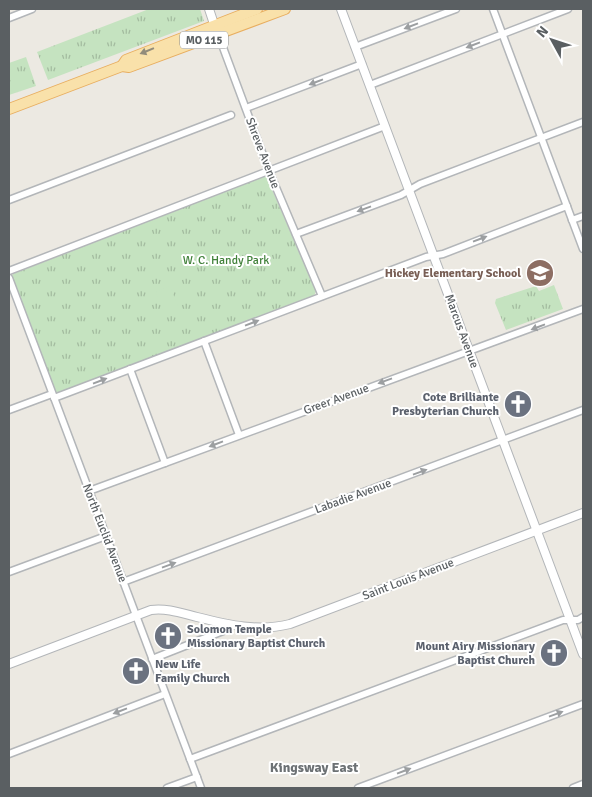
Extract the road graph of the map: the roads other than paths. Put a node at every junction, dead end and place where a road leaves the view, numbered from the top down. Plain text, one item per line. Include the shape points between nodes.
1 (32, 9) edge
2 (209, 9) edge
3 (285, 9) edge
4 (341, 9) edge
5 (456, 9) edge
6 (493, 9) edge
7 (568, 9) edge
8 (266, 10) edge
9 (9, 18) edge
10 (216, 29) junction
11 (502, 34) junction
12 (356, 47) junction
13 (362, 64) junction
14 (122, 66) junction
15 (370, 85) junction
16 (246, 108) junction
17 (9, 109) edge
18 (230, 115) dead end
19 (583, 122) edge
20 (385, 126) junction
21 (541, 138) junction
22 (269, 171) junction
23 (409, 190) junction
24 (9, 200) edge
25 (567, 206) junction
26 (583, 216) edge
27 (572, 220) junction
28 (296, 234) junction
29 (583, 249) edge
30 (434, 255) junction
31 (9, 271) edge
32 (9, 278) edge
33 (322, 296) junction
34 (583, 309) edge
35 (204, 341) junction
36 (469, 351) junction
37 (130, 370) junction
38 (53, 396) junction
39 (9, 410) edge
40 (583, 410) edge
41 (239, 435) junction
42 (502, 441) junction
43 (165, 463) junction
44 (89, 491) junction
45 (583, 512) edge
46 (536, 530) junction
47 (106, 536) junction
48 (9, 572) edge
49 (123, 582) junction
50 (136, 615) junction
51 (583, 617) edge
52 (570, 620) junction
53 (229, 626) junction
54 (583, 654) edge
55 (152, 659) junction
56 (9, 664) edge
57 (166, 694) junction
58 (583, 704) edge
59 (9, 754) edge
60 (190, 759) junction
61 (197, 777) junction
62 (583, 784) edge
63 (167, 788) edge
64 (199, 788) edge
65 (358, 788) edge
66 (573, 788) edge

1 - 9 street
2 - 10 street, Shreve Avenue
3 - 8 main road
4 - 12 street, Marcus Avenue
5 -> 12 street
6 - 11 street
7 - 11 street
8 - 10 main road
10 -> 14 main road via 126,60
10 - 14 main road, MO 115 via 174,47 166,54 129,68
10 - 16 street, Shreve Avenue
11 -> 15 street
11 - 21 street
12 - 13 street, Marcus Avenue
13 - 15 street, Marcus Avenue
13 -> 16 street
14 - 17 main road, MO 115
15 - 20 street, Marcus Avenue
16 - 22 street, Shreve Avenue
18 - 24 street
19 - 21 street
20 - 22 street
20 - 23 street, Marcus Avenue
21 - 23 street
21 - 25 street
22 - 28 street, Shreve Avenue
22 - 31 street
23 -> 28 street
23 - 30 street, Marcus Avenue
25 - 27 street
30 -> 25 street
26 - 27 street
27 - 29 street
28 - 33 street, Shreve Avenue
30 - 33 street
30 - 36 street, Marcus Avenue
32 - 38 street, North Euclid Avenue
35 -> 33 street
34 -> 36 street, Greer Avenue
35 - 37 street
35 - 41 street
36 -> 41 street, Greer Avenue
36 - 42 street, Marcus Avenue
38 -> 37 street
37 - 43 street
38 - 39 street
38 - 44 street, North Euclid Avenue
40 - 42 street, Labadie Avenue
41 -> 43 street, Greer Avenue
42 - 46 street, Marcus Avenue
49 -> 42 street, Labadie Avenue
43 - 44 street, Greer Avenue
44 - 47 street, North Euclid Avenue
45 - 46 street, Saint Louis Avenue
46 - 52 street, Marcus Avenue
46 - 53 street, Saint Louis Avenue via 290,624 260,629
47 - 48 street
47 - 49 street, North Euclid Avenue
49 - 50 street, North Euclid Avenue
50 - 53 street, Saint Louis Avenue via 166,610
50 - 55 street, North Euclid Avenue
50 - 56 street, Saint Louis Avenue
51 - 52 street
52 - 54 street, Marcus Avenue
52 - 60 street
53 - 55 street
55 - 57 street, North Euclid Avenue
57 -> 59 street
57 - 60 street, North Euclid Avenue
65 -> 58 street
60 - 61 street, North Euclid Avenue
61 - 63 street
61 - 64 street, North Euclid Avenue
62 - 66 street

